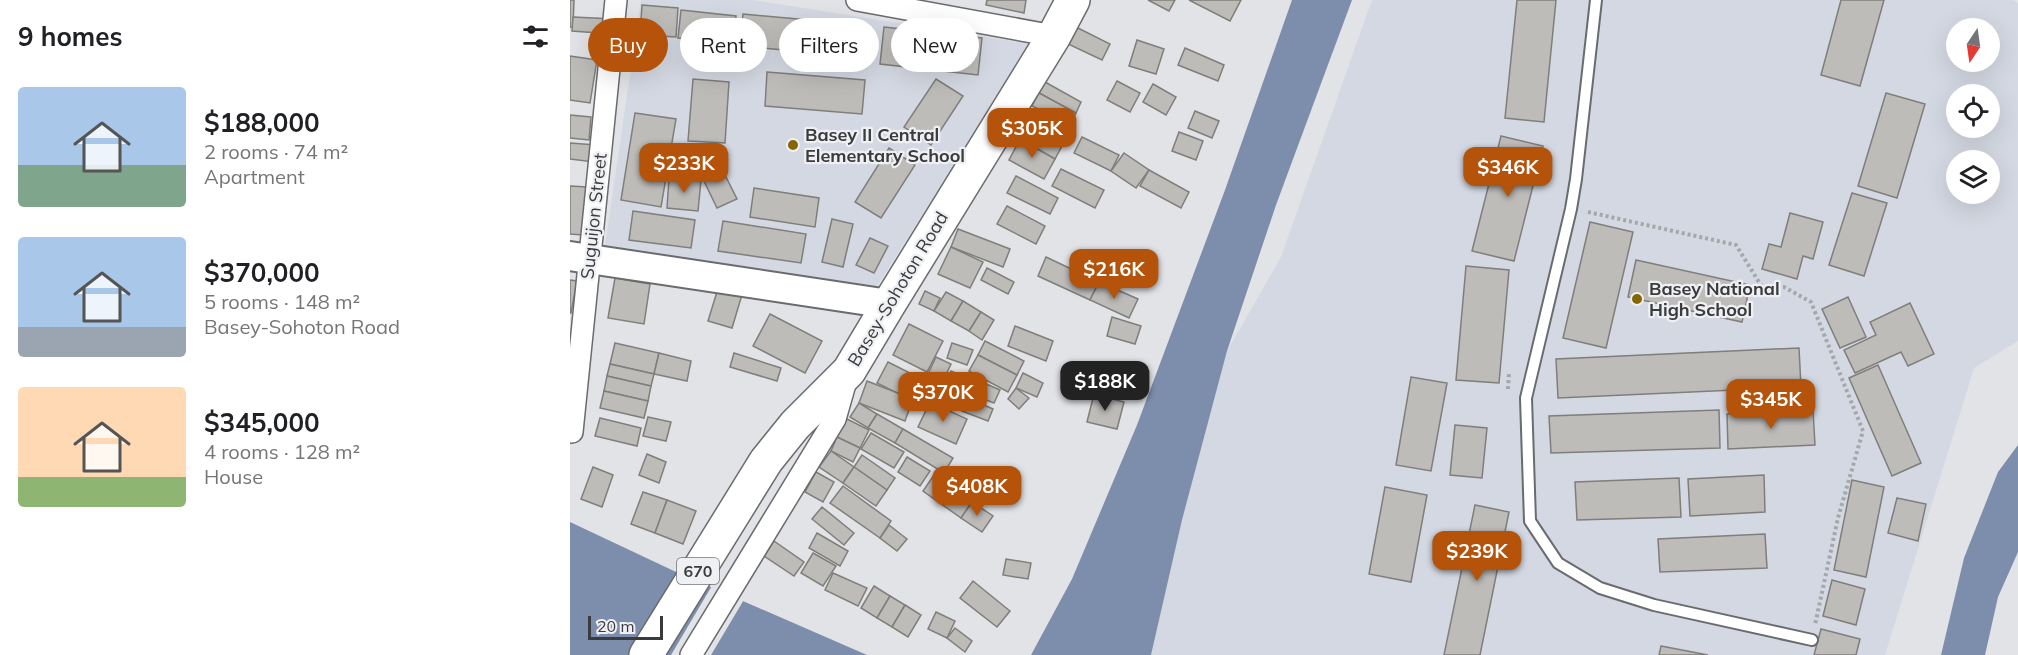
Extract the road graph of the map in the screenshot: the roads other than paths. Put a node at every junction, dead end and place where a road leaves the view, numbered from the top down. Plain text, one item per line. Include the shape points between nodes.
1 (616, 0) edge
2 (857, 0) edge
3 (1073, 0) edge
4 (1596, 0) edge
5 (1054, 36) junction
6 (580, 257) edge
7 (889, 304) junction
8 (849, 370) junction
9 (572, 432) dead end
10 (1812, 640) road end
11 (646, 655) edge
12 (691, 655) edge

1 - 6 street, Suguijon Street
2 - 5 street
3 - 5 main road, Basey-Sohoton Road
4 - 10 lane via 1576,179 1526,398 1530,521 1558,563 1600,588 1654,605
5 - 7 main road, Basey-Sohoton Road
6 - 7 street
6 - 9 street, Suguijon Street
7 - 8 main road, Basey-Sohoton Road
8 - 11 main road, Basey-Sohoton Road / 670 via 766,461
8 - 12 street via 835,419

